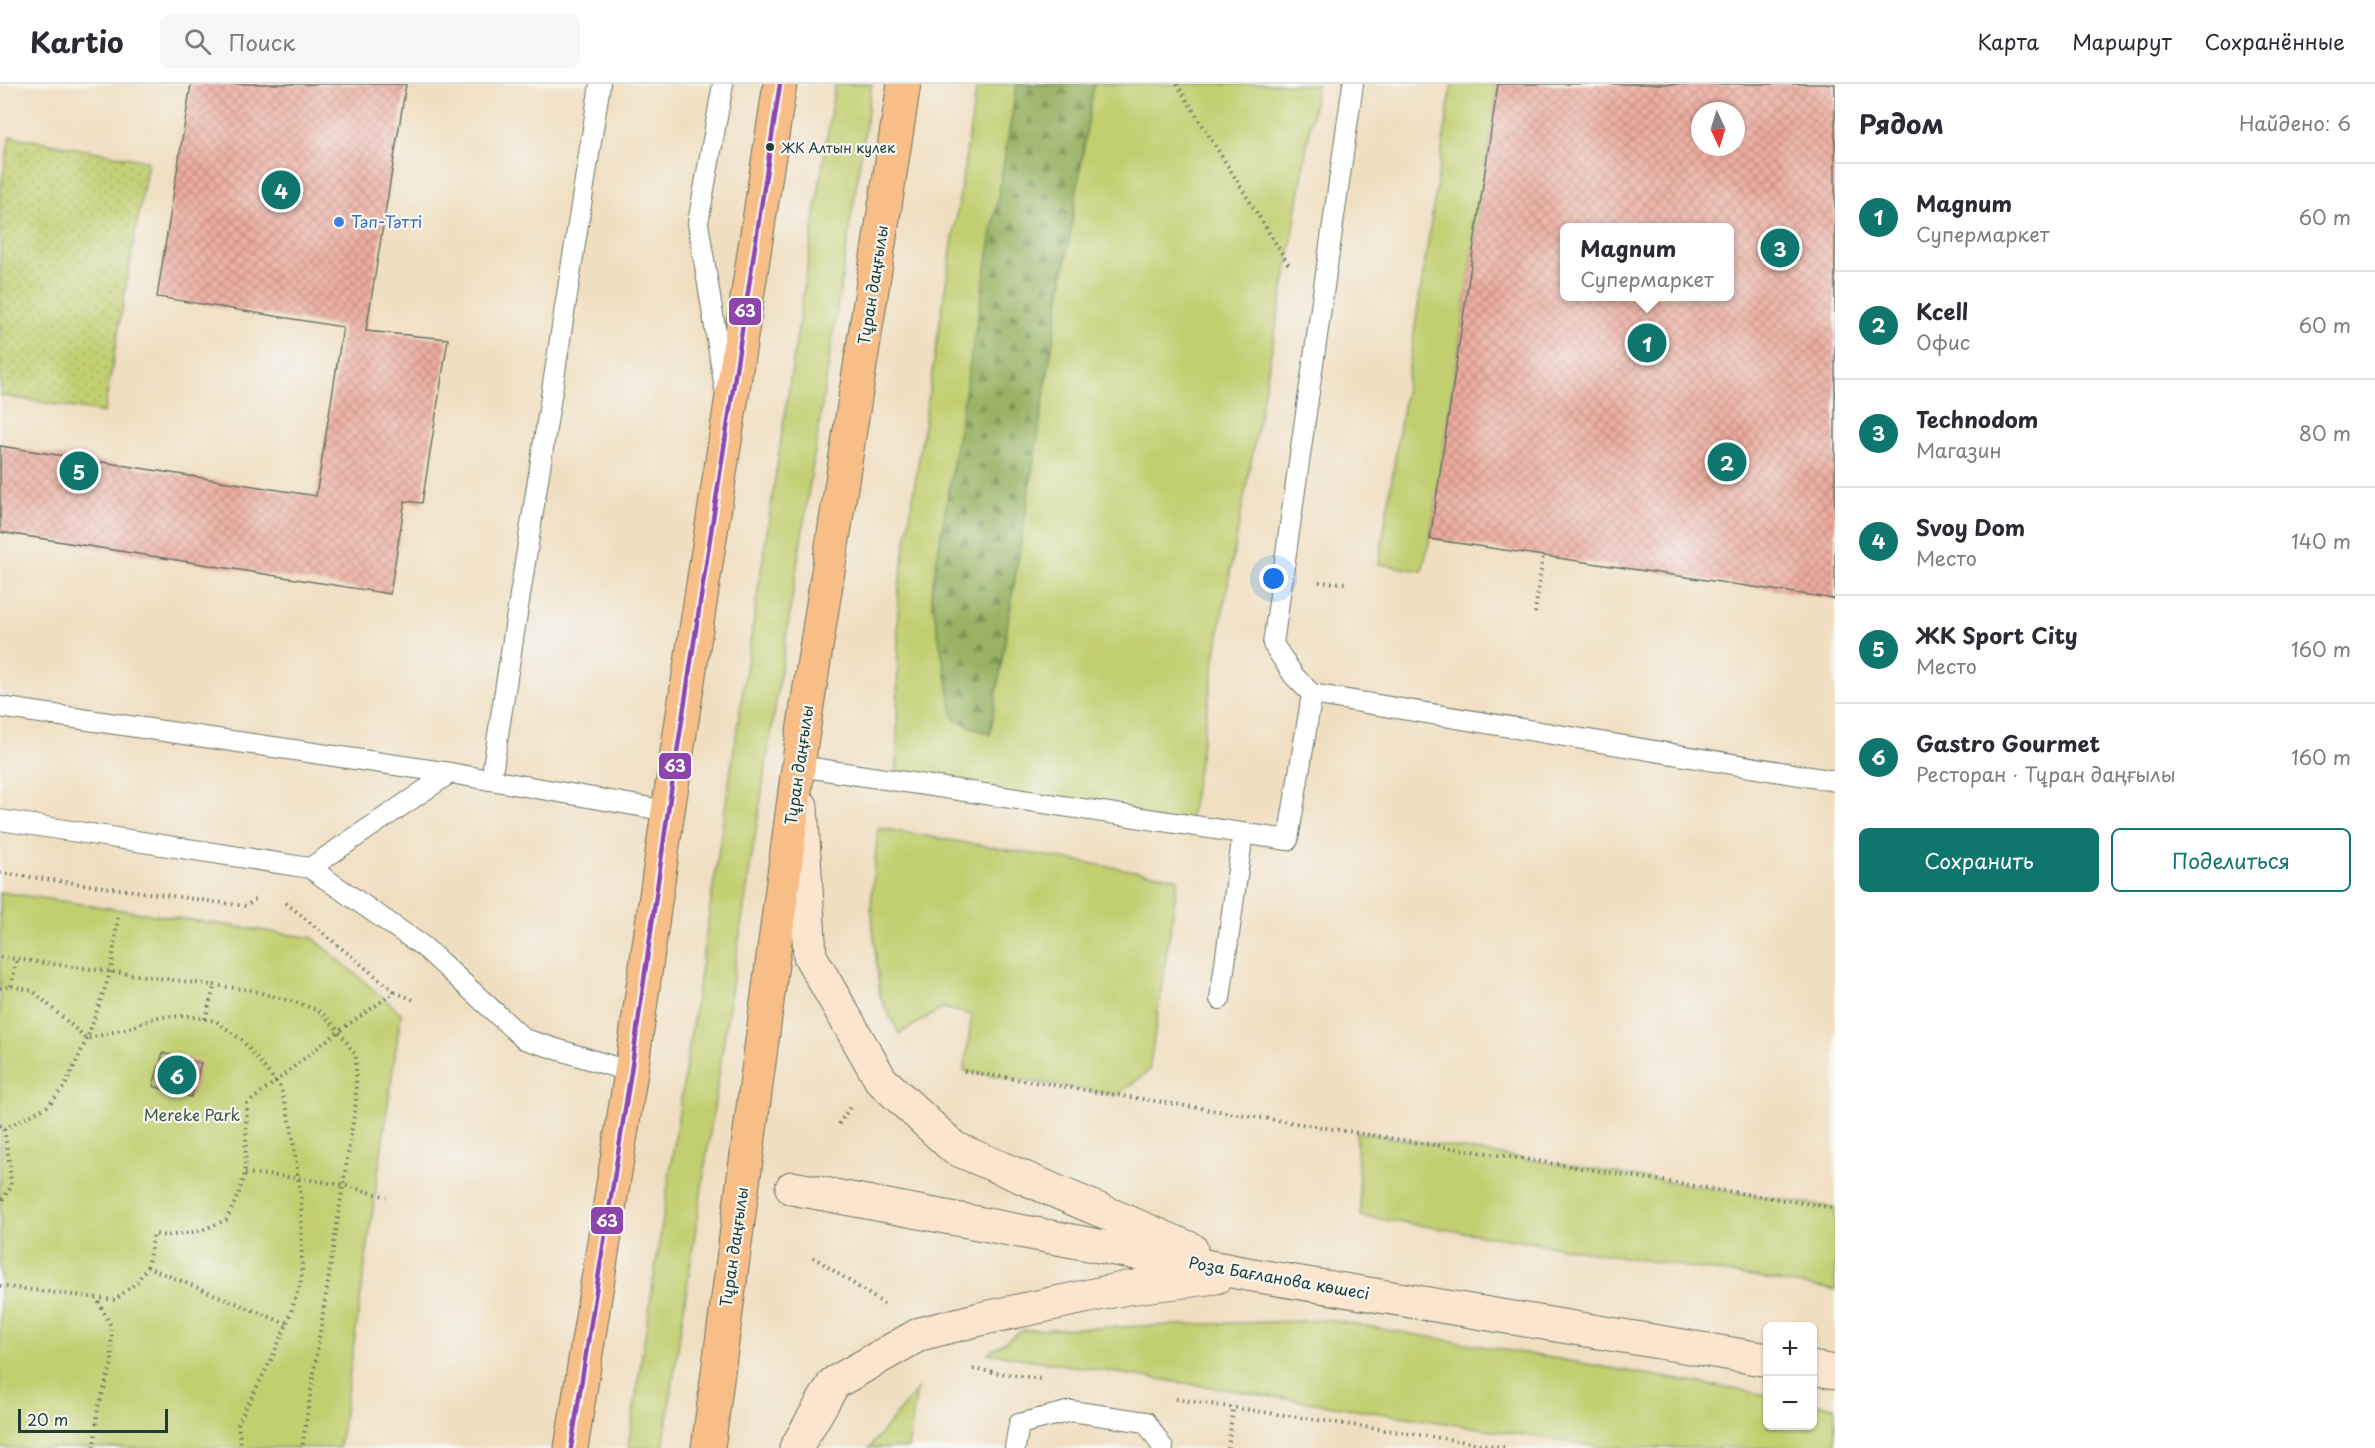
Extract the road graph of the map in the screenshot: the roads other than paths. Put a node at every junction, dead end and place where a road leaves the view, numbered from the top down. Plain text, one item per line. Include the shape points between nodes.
1 (600, 84) edge
2 (723, 84) edge
3 (780, 84) edge
4 (904, 84) edge
5 (1353, 84) edge
6 (729, 416) junction
7 (1312, 694) junction
8 (0, 707) edge
9 (799, 766) junction
10 (450, 773) junction
11 (491, 780) junction
12 (1835, 781) edge
13 (668, 812) junction
14 (0, 820) edge
15 (1243, 833) junction
16 (310, 868) junction
17 (1220, 999) dead end
18 (631, 1072) junction
19 (792, 1188) dead end
20 (1248, 1274) junction
21 (1763, 1359) edge
22 (1817, 1369) edge
23 (1835, 1372) edge
24 (571, 1448) edge
25 (708, 1448) edge
26 (796, 1448) edge
27 (1015, 1448) edge
28 (1163, 1448) edge

1 - 11 lane
2 - 6 lane via 698,223
3 - 6 main road
4 - 9 main road, Тұран даңғылы
5 - 7 lane via 1273,644 1294,676
6 - 13 main road
7 - 12 lane
7 - 15 lane via 1288,840
8 - 10 lane
9 - 15 lane
9 - 20 street via 810,956 881,1080 954,1148
9 - 25 main road, Тұран даңғылы
10 - 11 lane
10 - 16 lane
11 - 13 lane
13 - 18 main road
14 - 16 lane
15 - 17 lane
16 - 18 lane via 424,947 524,1039
18 - 24 main road
19 - 20 street, Роза Бағланова көшесі
20 - 21 street, Роза Бағланова көшесі
20 - 26 street via 1127,1288 920,1334 834,1383
22 - 23 street
27 - 28 lane via 1019,1424 1071,1412 1146,1422

